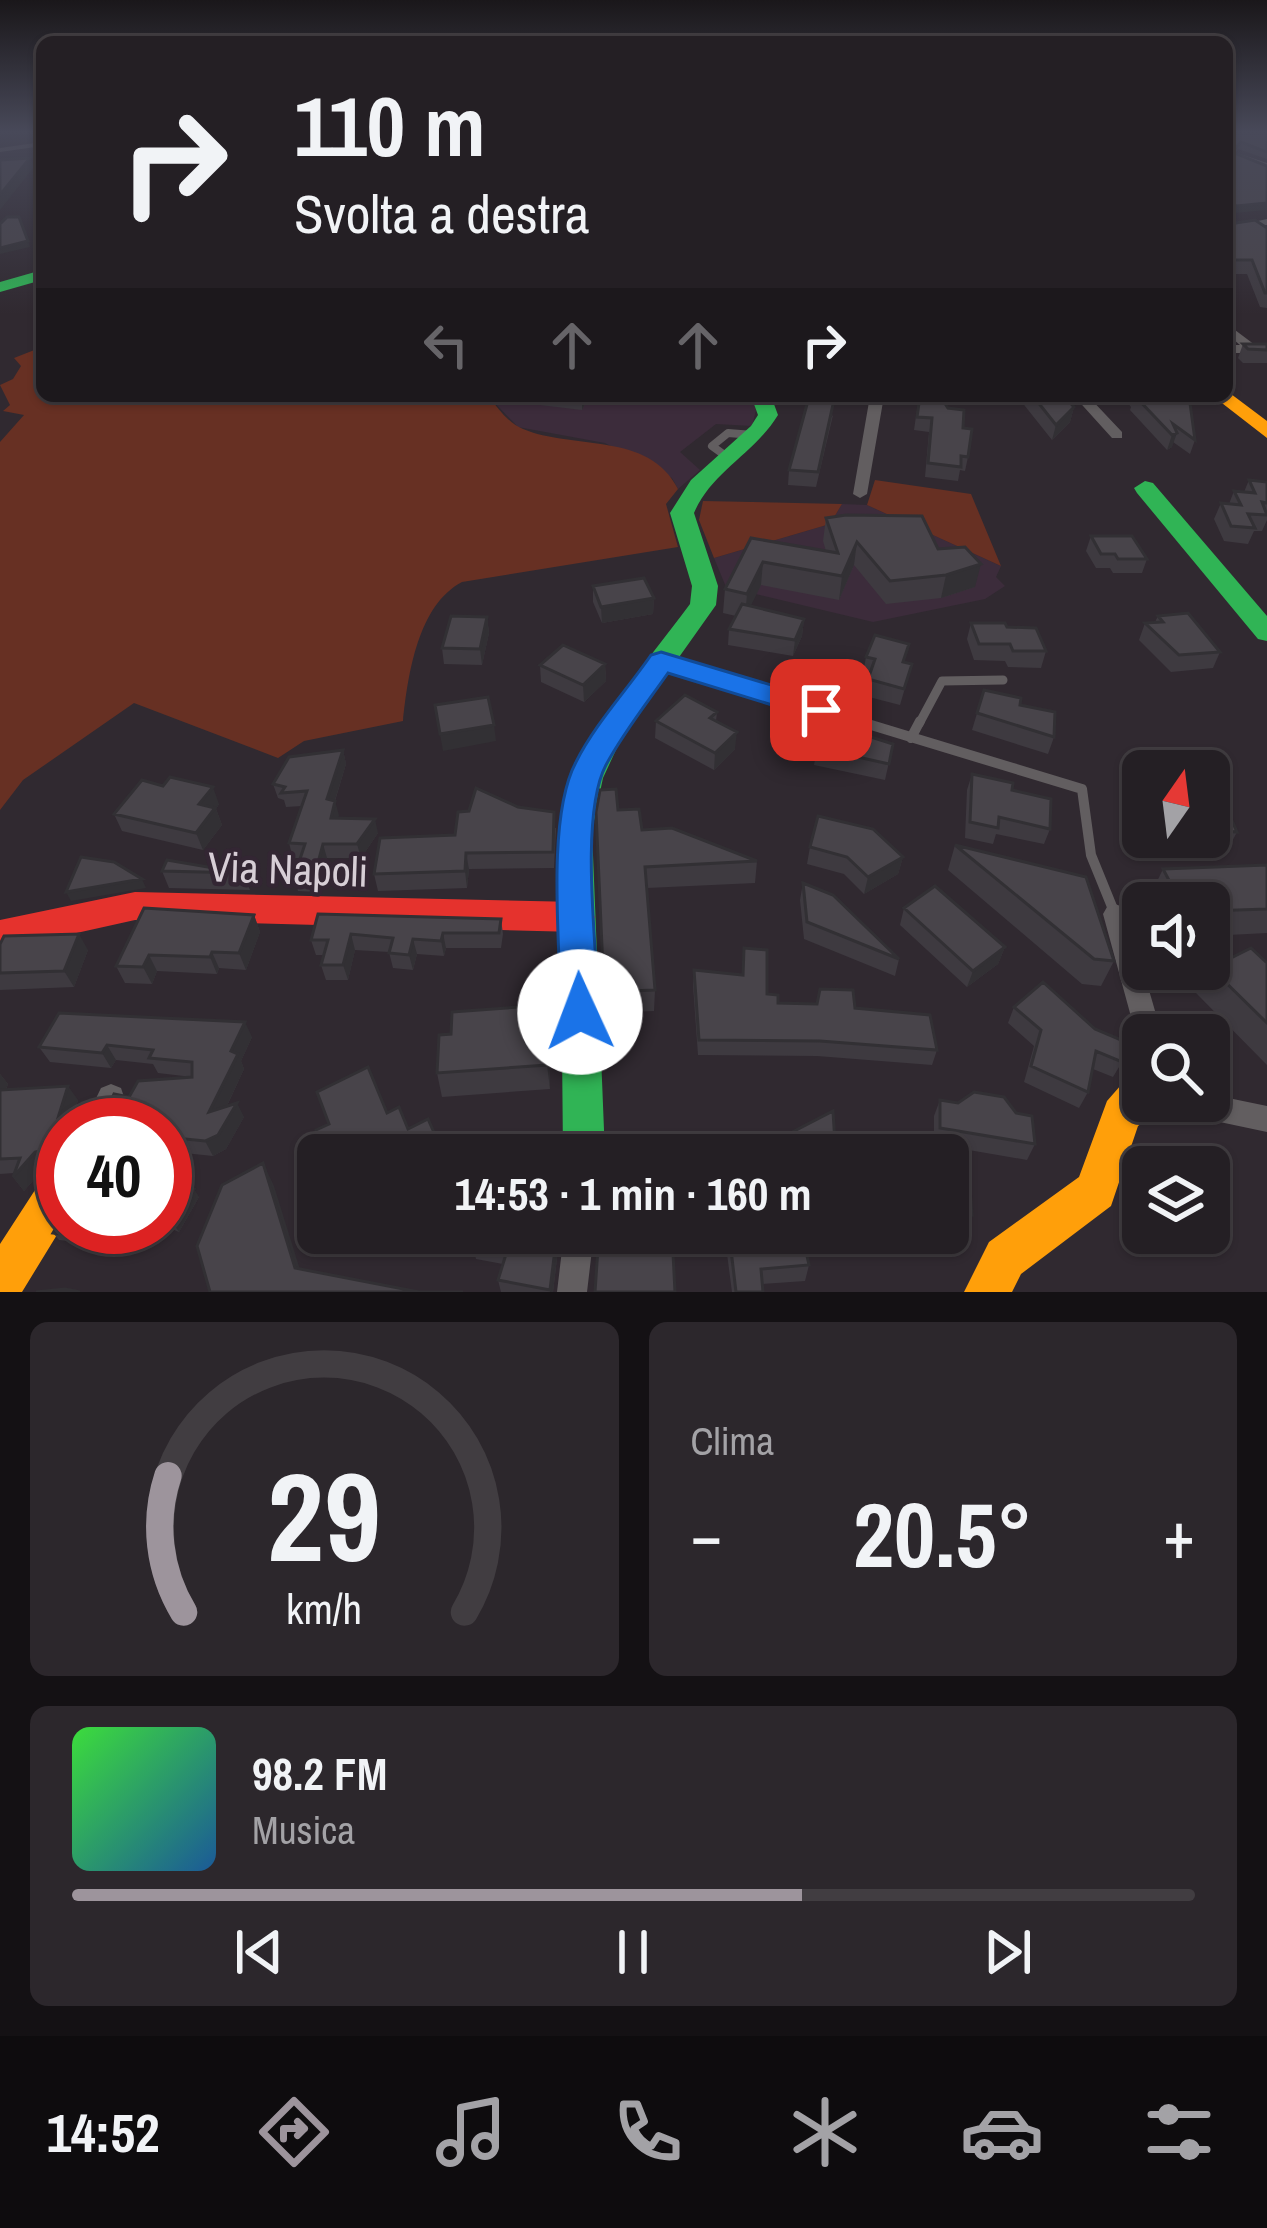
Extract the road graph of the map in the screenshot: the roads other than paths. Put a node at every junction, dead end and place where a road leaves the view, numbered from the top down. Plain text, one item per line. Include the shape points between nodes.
1 (1267, 222) edge
2 (1233, 230) edge
3 (36, 277) edge
4 (0, 287) edge
5 (1233, 332) edge
6 (1260, 349) edge
7 (763, 402) edge
8 (876, 402) edge
9 (1087, 402) edge
10 (1233, 402) edge
11 (1267, 432) edge
12 (1117, 435) dead end
13 (1145, 488) dead end
14 (860, 494) dead end
15 (1267, 633) edge
16 (661, 662) junction
17 (1003, 680) dead end
18 (910, 738) junction
19 (1115, 914) joint
20 (577, 917) junction
21 (0, 935) edge
22 (1143, 1014) edge
23 (1230, 1111) edge
24 (1122, 1114) edge
25 (1267, 1119) edge
26 (583, 1134) edge
27 (36, 1228) edge
28 (577, 1254) edge
29 (0, 1285) edge
30 (572, 1292) edge
31 (986, 1292) edge

1 - 2 street
3 - 4 street
5 - 6 street
7 - 16 street via 768,415 758,435 683,506 706,596
8 - 14 street
9 - 12 street
10 - 11 street
13 - 15 street
16 - 18 lane
16 - 20 street via 589,766 576,830
17 - 18 lane via 942,681
18 - 19 lane via 1082,790 1091,855
19 - 22 street
20 - 21 street, Via Napoli via 135,906
20 - 26 street
23 - 25 street
24 - 31 street via 1096,1192 1005,1258
27 - 29 street
28 - 30 street

